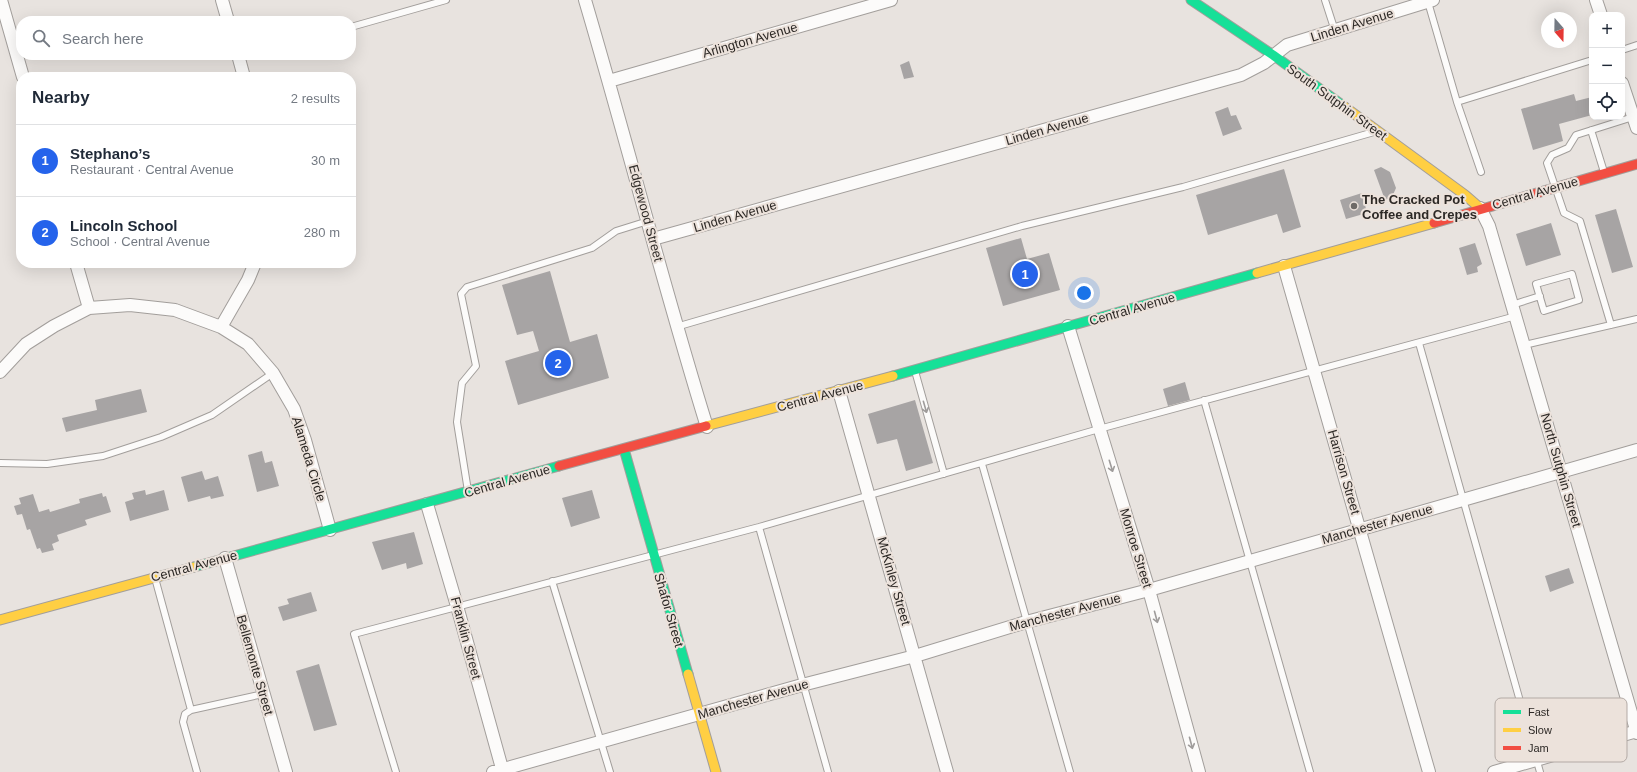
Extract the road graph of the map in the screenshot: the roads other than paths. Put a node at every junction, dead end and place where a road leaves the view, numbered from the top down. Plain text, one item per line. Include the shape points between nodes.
1 (1, 0) edge
2 (222, 0) edge
3 (446, 0) edge
4 (585, 0) edge
5 (891, 0) edge
6 (1191, 0) edge
7 (1325, 0) edge
8 (1596, 0) edge
9 (1430, 1) edge
10 (1599, 12) edge
11 (227, 16) edge
12 (356, 26) edge
13 (1335, 31) junction
14 (1637, 45) edge
15 (1625, 49) edge
16 (16, 52) edge
17 (1273, 55) junction
18 (18, 60) edge
19 (239, 60) edge
20 (1589, 61) edge
21 (22, 72) edge
22 (243, 72) edge
23 (609, 81) junction
24 (1622, 84) edge
25 (1457, 102) junction
26 (1635, 123) edge
27 (1591, 130) junction
28 (1375, 131) junction
29 (1637, 164) edge
30 (1481, 172) dead end
31 (1605, 173) junction
32 (1554, 188) junction
33 (1480, 208) junction
34 (648, 221) junction
35 (653, 238) junction
36 (1284, 266) junction
37 (77, 268) edge
38 (253, 268) edge
39 (1540, 296) junction
40 (89, 308) junction
41 (1514, 310) junction
42 (1637, 319) edge
43 (1611, 325) junction
44 (1068, 326) junction
45 (221, 327) junction
46 (676, 327) junction
47 (1419, 343) junction
48 (1524, 345) junction
49 (915, 370) junction
50 (1315, 371) junction
51 (0, 372) edge
52 (273, 373) junction
53 (839, 391) junction
54 (1204, 400) junction
55 (707, 427) junction
56 (1099, 429) junction
57 (624, 449) junction
58 (1637, 450) edge
59 (0, 463) edge
60 (982, 464) junction
61 (1562, 472) junction
62 (944, 474) junction
63 (468, 492) junction
64 (869, 494) junction
65 (1462, 500) junction
66 (427, 504) junction
67 (759, 527) junction
68 (1361, 529) junction
69 (330, 530) junction
70 (653, 554) junction
71 (225, 558) junction
72 (1249, 560) junction
73 (155, 577) junction
74 (552, 580) junction
75 (1149, 590) junction
76 (457, 606) junction
77 (0, 620) edge
78 (1026, 622) junction
79 (914, 656) junction
80 (802, 685) junction
81 (264, 694) junction
82 (1519, 698) edge
83 (191, 710) junction
84 (700, 714) junction
85 (1637, 732) edge
86 (1627, 735) edge
87 (602, 741) junction
88 (1550, 762) edge
89 (1538, 766) edge
90 (499, 771) edge
91 (197, 772) edge
92 (286, 772) edge
93 (396, 772) edge
94 (610, 772) edge
95 (716, 772) edge
96 (828, 772) edge
97 (947, 772) edge
98 (1070, 772) edge
99 (1199, 772) edge
100 (1310, 772) edge
101 (1429, 772) edge
102 (1494, 772) edge

1 - 16 street
2 - 11 street
3 - 12 lane
4 - 23 street, Edgewood Street
5 - 23 street, Arlington Avenue
6 - 17 street, South Sutphin Street
7 - 13 lane
8 - 10 street
9 - 13 street, Linden Avenue
9 - 25 lane
13 - 17 street, Linden Avenue via 1287,45
14 - 15 lane
17 - 28 street, South Sutphin Street
17 - 35 street, Linden Avenue via 1264,63 1241,75
18 - 21 street
19 - 22 street
20 - 25 lane
23 - 34 street, Edgewood Street
24 - 26 street
25 - 30 lane
26 - 27 lane
27 - 31 lane
27 - 32 lane via 1576,135 1568,148 1552,155 1547,163
28 - 33 street, South Sutphin Street
28 - 46 lane via 1183,187 1022,226
29 - 31 street, Central Avenue
31 - 32 street, Central Avenue
32 - 33 street, Central Avenue
32 - 43 lane via 1564,213 1580,221
33 - 36 street, Central Avenue
33 - 41 street, North Sutphin Street via 1489,226
34 - 35 street, Edgewood Street
34 - 63 lane via 616,231 592,248 467,287 461,294 476,366 462,383 457,422
35 - 46 street, Edgewood Street
36 - 44 street, Central Avenue
36 - 50 street, Harrison Street
37 - 40 street
38 - 45 street
39 - 39 lane via 1536,284 1572,274 1579,300 1544,311
39 - 41 lane
40 - 45 street, Alameda Circle via 130,305 175,310
40 - 51 street, Alameda Circle via 26,344
41 - 47 lane
41 - 48 street, North Sutphin Street
42 - 43 lane
43 - 48 lane
44 - 49 street, Central Avenue
44 - 56 street, Monroe Street
45 - 52 street, Alameda Circle via 248,344
46 - 55 street, Edgewood Street
47 - 50 lane
47 - 65 lane
48 - 61 street, North Sutphin Street
49 - 53 street, Central Avenue
49 -> 62 lane
50 - 54 lane
50 - 68 street, Harrison Street
52 - 59 lane via 212,415 161,437 103,456 48,464
52 - 69 street, Alameda Circle via 294,409
53 - 55 street, Central Avenue
53 - 64 street, McKinley Street
54 - 56 lane
54 - 72 lane
55 - 57 street, Central Avenue
56 - 60 lane
56 -> 75 street, Monroe Street
57 - 63 street, Central Avenue
57 - 70 street, Shafor Street
58 - 61 street, Manchester Avenue
60 - 62 lane
60 - 78 lane
61 - 65 street, Manchester Avenue
61 - 85 street, North Sutphin Street
62 - 64 lane
63 - 66 street, Central Avenue
64 - 67 lane
64 - 79 street, McKinley Street
65 - 68 street, Manchester Avenue
65 - 82 lane
66 - 69 street, Central Avenue
66 - 76 street, Franklin Street
67 - 70 lane
67 - 80 lane
68 - 72 street, Manchester Avenue
68 - 101 street, Harrison Street
69 - 71 street, Central Avenue
70 - 74 lane
70 - 84 street, Shafor Street
71 - 73 street, Central Avenue
71 - 81 street, Bellemonte Street
72 - 75 street, Manchester Avenue
72 - 100 lane
73 - 77 street, Central Avenue
73 - 83 lane
74 - 76 lane
74 - 87 lane
75 - 78 street, Manchester Avenue
75 -> 99 street, Monroe Street
76 - 90 street, Franklin Street
76 - 93 lane via 354,634
78 - 79 street, Manchester Avenue
78 - 98 lane
79 - 80 street, Manchester Avenue
79 - 97 street, McKinley Street
80 - 84 street, Manchester Avenue
80 - 96 lane
81 - 83 lane
81 - 92 street, Bellemonte Street
83 - 91 lane via 185,714 183,722
84 - 87 street, Manchester Avenue
84 - 95 street, Shafor Street
85 - 86 street
87 - 90 street, Manchester Avenue
87 - 94 lane
88 - 89 street
89 - 102 street

